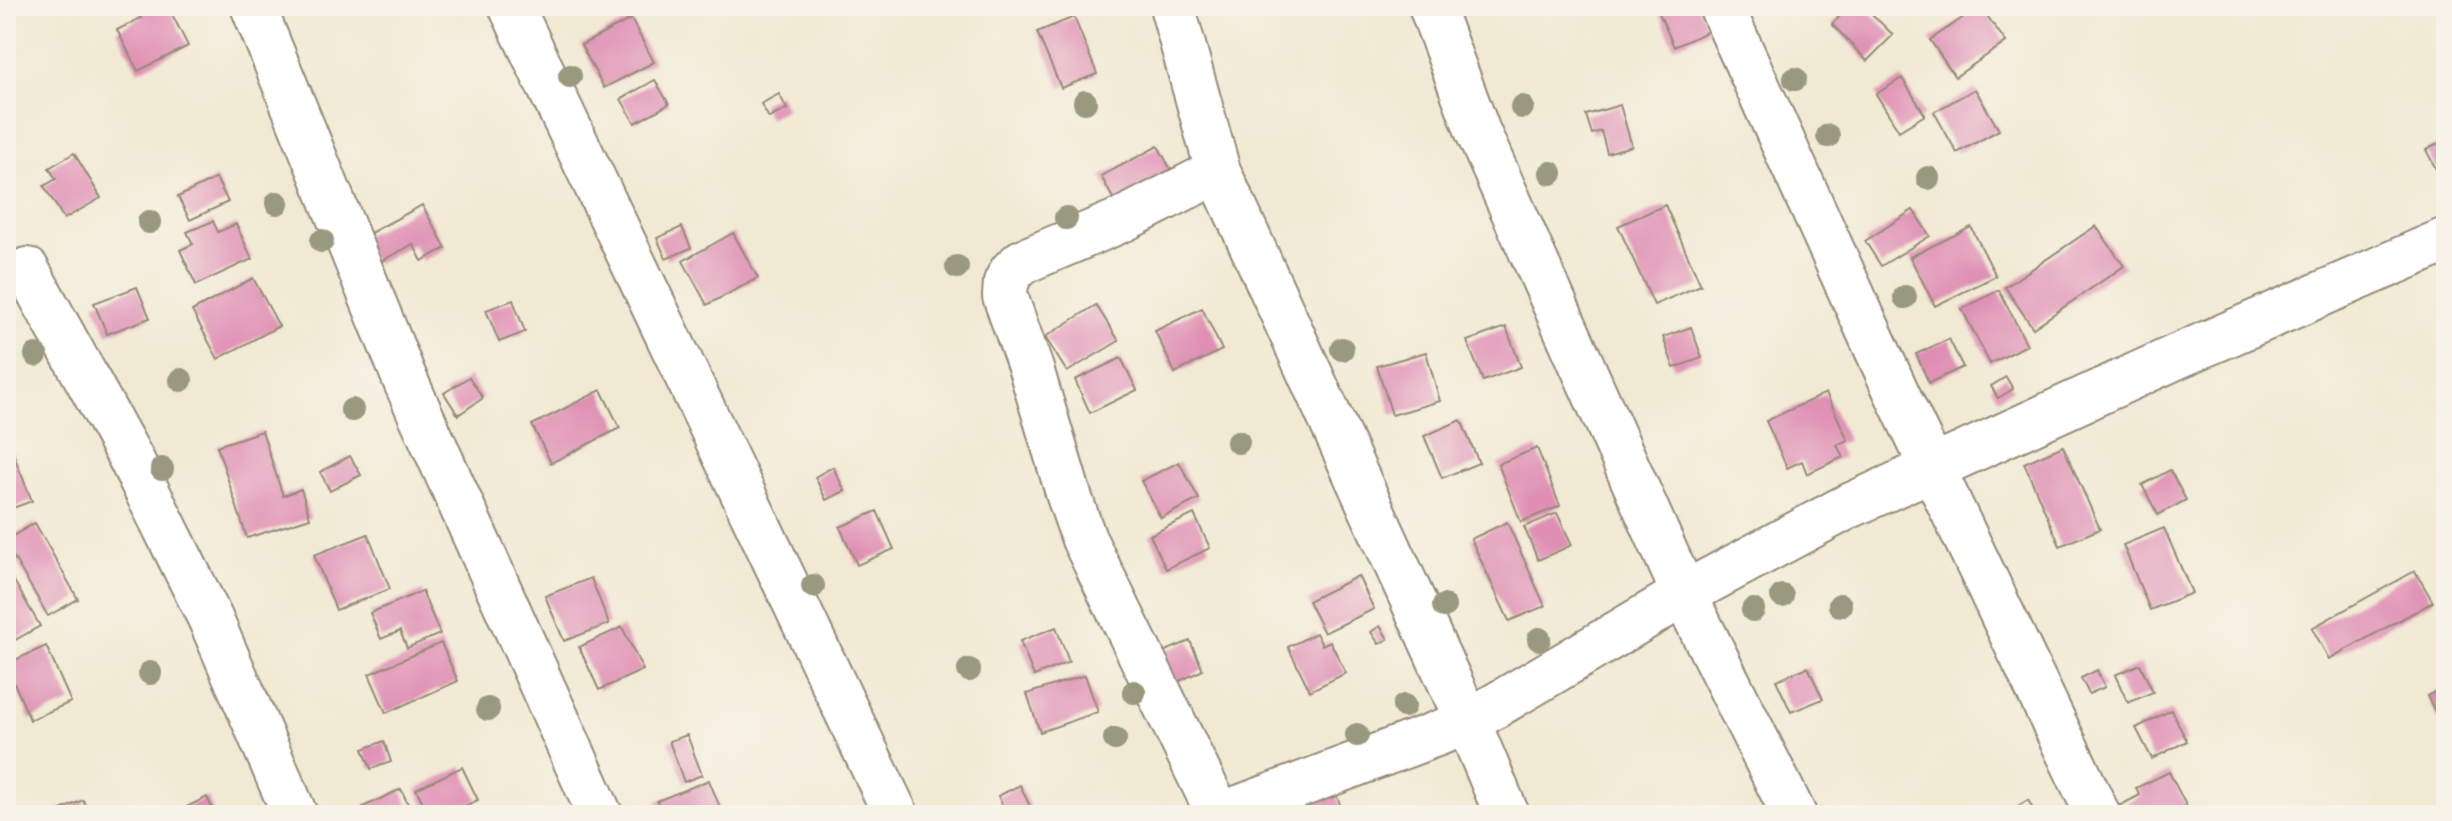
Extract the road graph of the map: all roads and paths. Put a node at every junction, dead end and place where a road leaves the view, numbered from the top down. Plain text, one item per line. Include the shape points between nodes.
1 (253, 6) edge
2 (511, 6) edge
3 (1172, 6) edge
4 (1431, 6) edge
5 (1721, 6) edge
6 (1218, 171) junction
7 (2446, 240) edge
8 (27, 270) dead end
9 (1933, 468) junction
10 (1684, 594) junction
11 (1468, 722) junction
12 (295, 815) edge
13 (600, 815) edge
14 (896, 815) edge
15 (1220, 815) edge
16 (1507, 815) edge
17 (1794, 815) edge
18 (2098, 815) edge

1 - 13 street via 406,382
2 - 14 street
3 - 6 street
4 - 10 street via 1478,132
5 - 9 street
6 - 11 street
6 - 15 street via 1022,262 1006,282 1005,296 1084,539
7 - 9 street
8 - 12 street via 131,459 210,618
9 - 10 street via 1845,508
9 - 18 street
10 - 11 street
10 - 17 street
11 - 15 street
11 - 16 street

